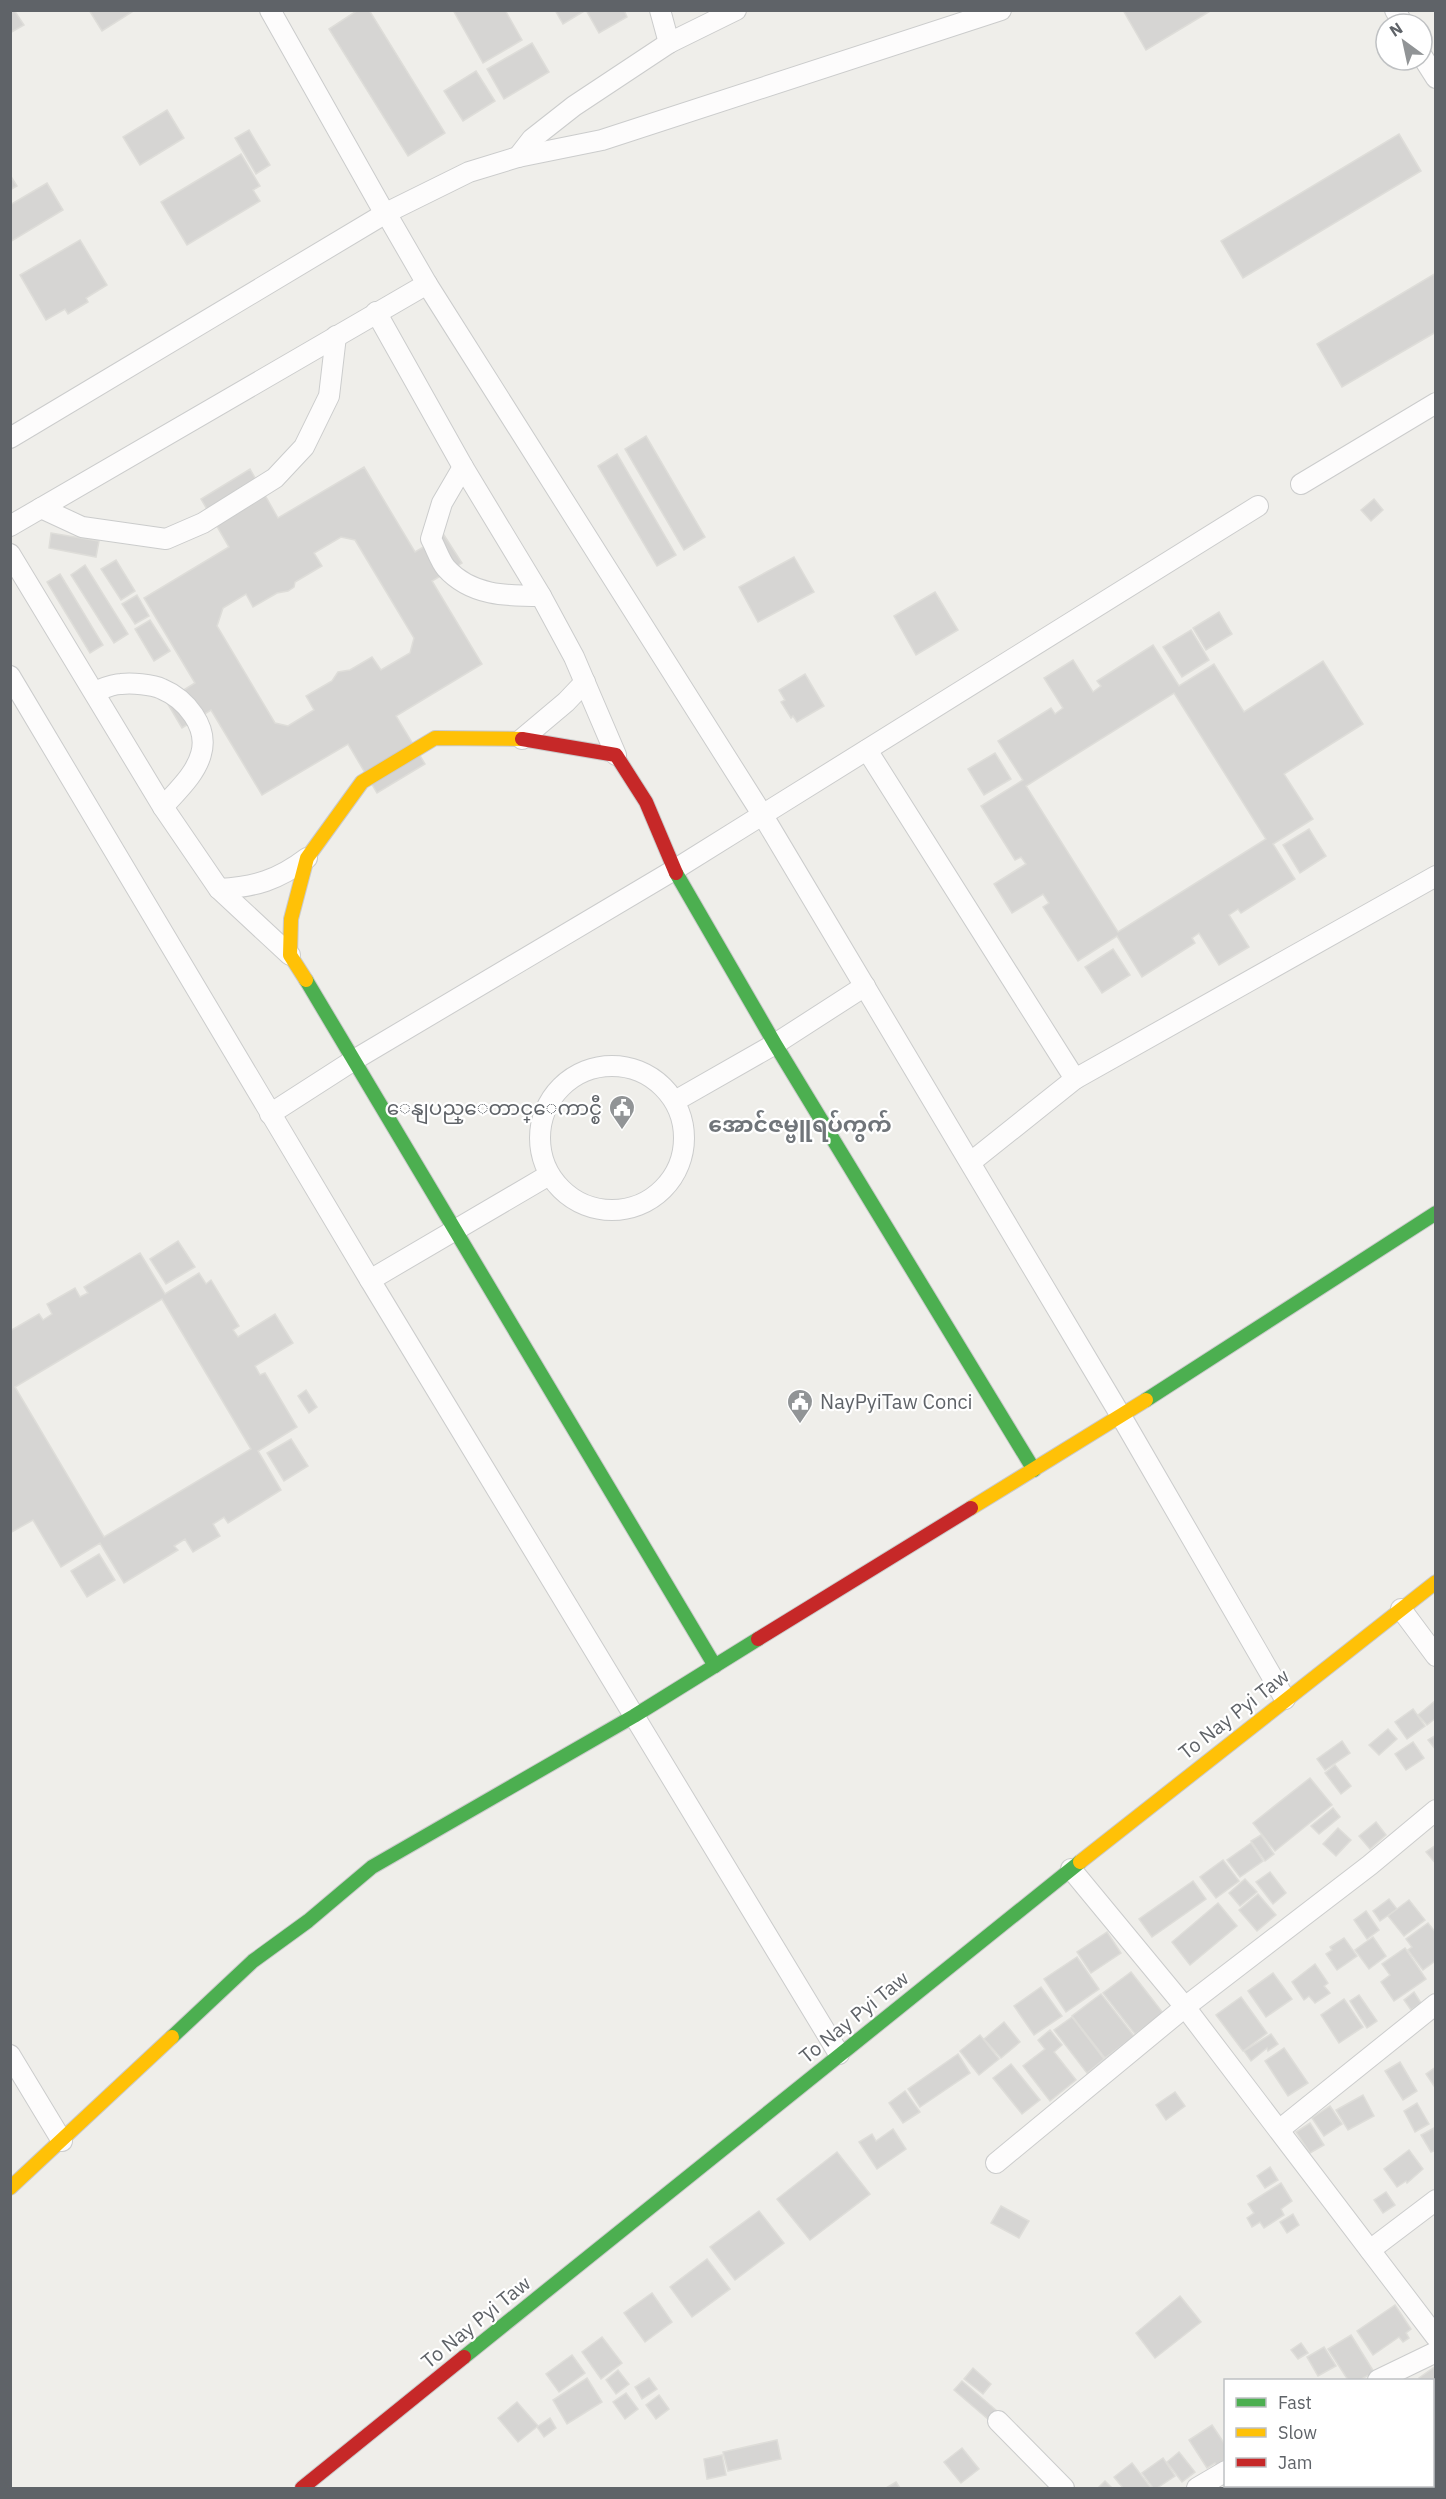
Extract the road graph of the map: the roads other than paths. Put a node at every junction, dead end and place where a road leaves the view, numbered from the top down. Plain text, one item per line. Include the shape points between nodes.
1 (270, 10) edge
2 (660, 10) edge
3 (736, 10) edge
4 (1001, 10) edge
5 (669, 43) junction
6 (518, 157) junction
7 (386, 214) junction
8 (427, 284) junction
9 (376, 312) junction
10 (336, 336) junction
11 (1436, 403) edge
12 (10, 438) edge
13 (463, 466) junction
14 (1300, 484) dead end
15 (1258, 506) dead end
16 (41, 508) junction
17 (10, 526) edge
18 (10, 554) edge
19 (541, 596) junction
20 (10, 676) edge
21 (585, 682) junction
22 (94, 692) junction
23 (522, 739) junction
24 (867, 750) junction
25 (616, 755) junction
26 (163, 807) junction
27 (762, 814) junction
28 (307, 858) junction
29 (674, 870) junction
30 (1436, 876) edge
31 (219, 889) junction
32 (290, 955) junction
33 (865, 986) junction
34 (775, 1044) junction
35 (354, 1060) junction
36 (1075, 1079) junction
37 (675, 1101) junction
38 (270, 1114) junction
39 (971, 1162) junction
40 (549, 1175) junction
41 (1436, 1213) edge
42 (455, 1230) junction
43 (370, 1280) junction
44 (1121, 1416) junction
45 (1034, 1470) junction
46 (1436, 1582) edge
47 (1401, 1609) junction
48 (1436, 1656) edge
49 (715, 1666) junction
50 (1284, 1699) junction
51 (634, 1716) junction
52 (1436, 1810) edge
53 (1071, 1869) junction
54 (1436, 2004) edge
55 (1185, 2007) junction
56 (839, 2054) junction
57 (10, 2055) edge
58 (1279, 2130) junction
59 (62, 2141) junction
60 (996, 2163) dead end
61 (10, 2188) edge
62 (1436, 2200) edge
63 (1370, 2250) junction
64 (1436, 2337) edge
65 (1436, 2352) edge
66 (1380, 2379) edge
67 (998, 2421) dead end
68 (1224, 2472) edge
69 (302, 2488) edge
70 (1064, 2488) edge
71 (1197, 2488) edge

1 - 7 street
2 - 5 street
3 - 5 street
4 - 6 street via 602,140
5 - 6 street via 549,124
6 - 7 street via 469,172
7 - 8 street
7 - 12 street
8 - 9 street
8 - 27 street
9 - 10 street
9 - 13 street
10 - 16 street
10 - 16 street via 328,396 304,447 275,478 203,523 166,539 82,526
11 - 14 street
13 - 19 street
13 - 19 street via 442,503 431,539 446,568 472,588 505,596
15 - 24 street
16 - 17 street
18 - 22 street
19 - 21 street
20 - 38 street
21 - 23 street
21 - 25 street
22 - 26 street
22 - 26 street via 120,684 160,687 194,714 204,738 201,756
23 - 25 street
23 - 28 street via 435,738 362,782
24 - 27 street
24 - 36 street
25 - 29 street via 645,802
26 - 31 street
27 - 29 street
27 - 33 street
28 - 31 street via 286,874 248,887
28 - 32 street via 291,919
29 - 34 street
29 - 35 street
30 - 36 street
31 - 32 street
32 - 35 street
33 - 34 street
33 - 39 street
34 - 37 street
34 - 45 street
35 - 38 street
35 - 42 street
36 - 39 street
37 - 40 street via 684,1129 683,1154 673,1177 655,1196 633,1207 588,1207 566,1194
37 - 40 street via 659,1081 637,1069 612,1065 586,1070 563,1084 547,1104 539,1129 540,1154
38 - 43 street
39 - 44 street
40 - 42 street
41 - 44 street
42 - 43 street
42 - 49 street
43 - 51 street
44 - 45 street
44 - 50 street
45 - 49 street
46 - 47 street, To Nay Pyi Taw
47 - 48 street
47 - 50 street, To Nay Pyi Taw
49 - 51 street
50 - 53 street, To Nay Pyi Taw
51 - 56 street
51 - 59 street via 372,1868 253,1961
52 - 55 street
53 - 55 street
53 - 56 street, To Nay Pyi Taw
54 - 58 street
55 - 58 street
55 - 60 street
56 - 69 street, To Nay Pyi Taw
57 - 59 street
58 - 63 street
59 - 61 street
62 - 63 street
63 - 64 street
65 - 66 street
67 - 70 street
68 - 71 street

